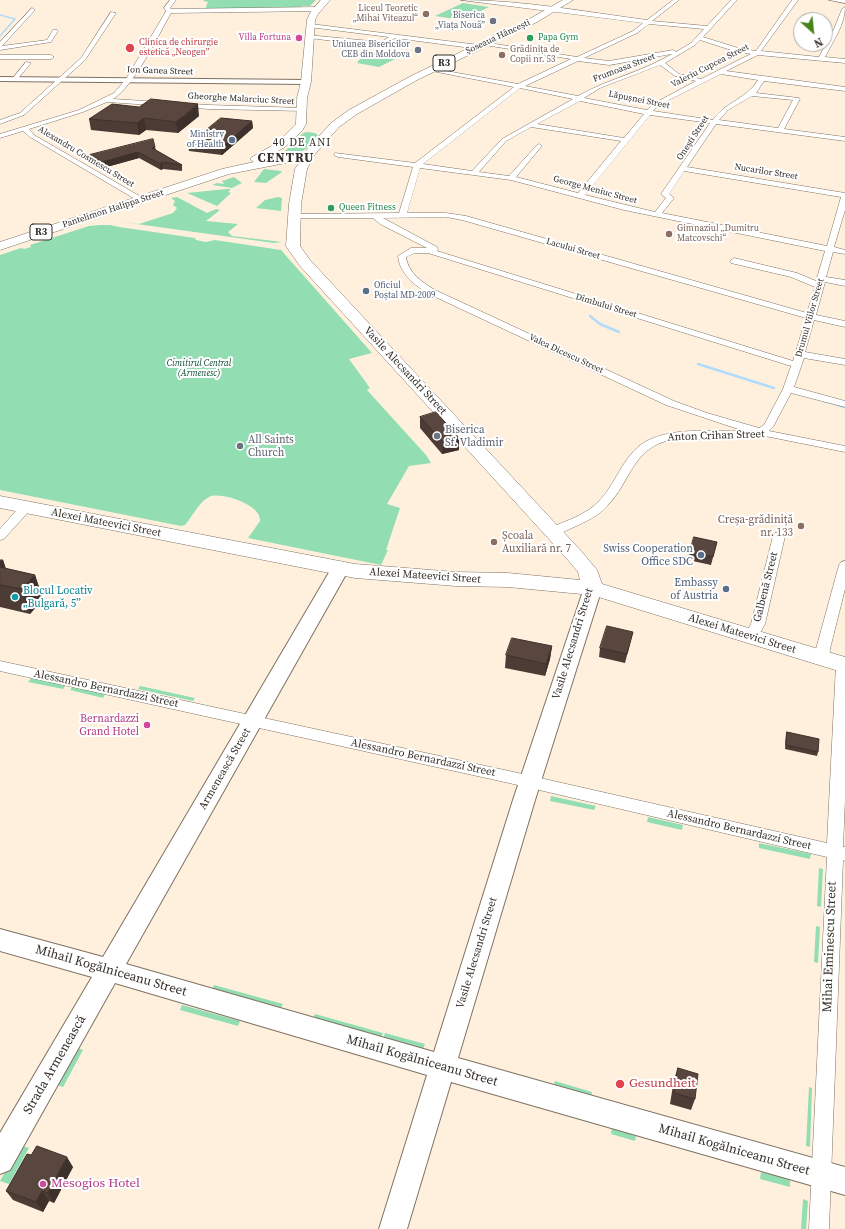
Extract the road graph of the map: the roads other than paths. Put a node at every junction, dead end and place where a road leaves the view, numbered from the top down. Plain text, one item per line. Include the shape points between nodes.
1 (173, 0) edge
2 (326, 0) edge
3 (464, 0) edge
4 (569, 0) edge
5 (676, 0) edge
6 (734, 0) edge
7 (795, 0) edge
8 (832, 0) edge
9 (845, 1) edge
10 (318, 9) junction
11 (555, 9) junction
12 (845, 9) edge
13 (32, 10) dead end
14 (169, 11) junction
15 (113, 13) dead end
16 (647, 22) junction
17 (708, 28) junction
18 (55, 31) dead end
19 (310, 32) junction
20 (395, 36) junction
21 (700, 38) junction
22 (482, 45) junction
23 (0, 47) edge
24 (684, 50) junction
25 (757, 53) junction
26 (0, 57) edge
27 (51, 57) dead end
28 (820, 57) junction
29 (576, 59) junction
30 (845, 60) edge
31 (28, 62) dead end
32 (661, 63) junction
33 (432, 68) junction
34 (721, 72) junction
35 (762, 79) junction
36 (0, 80) edge
37 (14, 80) junction
38 (60, 80) junction
39 (129, 80) junction
40 (702, 81) junction
41 (306, 82) junction
42 (519, 86) junction
43 (845, 89) edge
44 (752, 94) junction
45 (578, 98) junction
46 (106, 100) junction
47 (303, 110) junction
48 (648, 112) junction
49 (0, 113) edge
50 (19, 116) junction
51 (0, 122) edge
52 (714, 122) junction
53 (529, 125) junction
54 (34, 126) junction
55 (25, 129) junction
56 (780, 130) junction
57 (294, 133) junction
58 (0, 136) edge
59 (325, 137) junction
60 (845, 139) edge
61 (626, 140) junction
62 (539, 146) dead end
63 (282, 152) junction
64 (306, 154) junction
65 (338, 155) dead end
66 (417, 165) junction
67 (684, 169) junction
68 (475, 172) junction
69 (511, 178) junction
70 (298, 184) junction
71 (845, 195) edge
72 (579, 197) junction
73 (140, 200) junction
74 (375, 215) junction
75 (402, 215) junction
76 (656, 215) junction
77 (295, 216) junction
78 (0, 246) edge
79 (829, 249) junction
80 (414, 250) joint
81 (845, 252) edge
82 (466, 259) dead end
83 (734, 261) dead end
84 (821, 283) junction
85 (845, 283) edge
86 (810, 317) junction
87 (845, 324) edge
88 (800, 354) junction
89 (845, 362) edge
90 (797, 365) junction
91 (788, 389) junction
92 (845, 404) edge
93 (760, 432) junction
94 (845, 449) edge
95 (0, 502) edge
96 (26, 507) junction
97 (553, 531) junction
98 (0, 536) edge
99 (779, 536) dead end
100 (575, 556) junction
101 (845, 565) edge
102 (340, 569) junction
103 (537, 583) junction
104 (593, 588) junction
105 (751, 637) junction
106 (837, 663) edge
107 (0, 666) edge
108 (252, 722) junction
109 (530, 782) junction
110 (840, 853) edge
111 (0, 940) edge
112 (110, 970) junction
113 (442, 1067) junction
114 (0, 1160) edge
115 (833, 1178) edge
116 (393, 1229) edge
117 (819, 1229) edge

1 - 14 street via 167,8
2 - 10 main road
3 - 11 street
4 - 11 main road, Șoseaua Hâncești / R3
5 - 16 street
6 - 17 street, Frumoasa Street
7 - 25 street, Valeriu Cupcea Street
8 - 9 street
10 - 14 street
10 - 19 main road via 312,16
11 - 16 street
11 - 22 main road, Șoseaua Hâncești / R3
12 - 28 street via 837,29
13 - 23 street
14 - 39 street
15 - 38 street via 83,59
16 - 17 street
16 - 29 street via 625,37
17 - 21 street, Frumoasa Street
18 - 23 street via 49,41
19 - 20 street
19 - 20 street via 379,44
19 - 41 main road
20 - 22 street
21 - 24 street, Frumoasa Street
21 - 25 street via 726,47
22 - 29 street
22 - 33 main road, Șoseaua Hâncești / R3
24 - 29 street via 612,63
24 - 32 street, Frumoasa Street
25 - 28 street
25 - 34 street, Valeriu Cupcea Street
26 - 27 street
28 - 30 street
28 - 30 street
29 - 42 street
31 - 37 street
32 - 40 street via 675,74
32 - 45 street, Frumoasa Street via 606,83
33 - 42 street, Lăpușnei Street
33 - 59 main road, Șoseaua Hâncești / R3 via 349,114
34 - 35 street
34 - 40 street, Valeriu Cupcea Street
35 - 43 street
35 - 44 street, Onești Street
36 - 37 street, Ion Ganea Street
37 - 38 street, Ion Ganea Street
38 - 39 street, Ion Ganea Street
38 - 50 street
39 - 41 street, Ion Ganea Street
39 - 46 street
40 - 48 street, Valeriu Cupcea Street via 661,101
41 - 47 main road via 302,98
42 - 45 street, Lăpușnei Street
42 - 66 street
44 - 52 street, Onești Street via 724,109
44 - 56 street via 797,99
45 - 48 street, Lăpușnei Street
45 - 53 street, Frumoasa Street
46 - 47 street, Gheorghe Malarciuc Street
46 - 54 street
47 - 57 main road via 301,124
48 - 52 street, Lăpușnei Street
48 - 61 street, Valeriu Cupcea Street
49 - 50 street, Alexandru Cosmescu Street
50 - 51 street
50 - 54 street, Alexandru Cosmescu Street via 16,118
52 - 56 street, Lăpușnei Street
52 - 67 street, Onești Street
53 - 61 street
53 - 68 street, Frumoasa Street via 504,140
54 - 55 street
55 - 58 street
55 - 73 street, Alexandru Cosmescu Street via 32,136
56 - 60 street, Lăpușnei Street
57 - 59 main road via 312,130 323,133
57 - 63 main road
59 - 64 main road, R3
61 - 72 street, Valeriu Cupcea Street
62 - 69 street
63 - 64 main road, Pantelimon Halippa Street / R3
63 - 70 main road
63 - 73 main road, Pantelimon Halippa Street / R3
64 - 70 main road, Vasile Alecsandri Street
65 - 66 street, George Meniuc Street
66 - 68 street, George Meniuc Street
66 - 75 street
67 - 71 street, Nucarilor Street
67 - 76 street, Onești Street via 665,194 670,198
68 - 69 street, George Meniuc Street
69 - 72 street, George Meniuc Street
70 - 77 main road, Vasile Alecsandri Street
71 - 79 street, Drumul Viilor Street
72 - 76 street, George Meniuc Street
73 - 78 main road, Pantelimon Halippa Street / R3
74 - 75 street, Lacului Street
74 - 77 street, Lacului Street
74 - 82 street via 383,222 430,247
75 - 86 street, Lacului Street via 446,215 463,218
76 - 79 street, George Meniuc Street
77 - 97 main road, Vasile Alecsandri Street via 293,246 299,256
79 - 81 street, George Meniuc Street
79 - 84 street, Drumul Viilor Street
80 - 90 street, Dîmbului Street via 429,251
80 - 93 street, Valea Dicescu Street via 402,256 403,266 416,281 432,292 670,403
83 - 84 street
84 - 85 street
84 - 86 street, Drumul Viilor Street
86 - 87 street, Lacului Street
86 - 88 street, Drumul Viilor Street
88 - 89 street
88 - 90 street, Drumul Viilor Street
90 - 91 street, Drumul Viilor Street
91 - 92 street
91 - 93 street, Drumul Viilor Street via 768,427
93 - 94 street, Anton Crihan Street
93 - 97 street, Anton Crihan Street via 746,435 678,436 656,440 639,451 609,497 597,508 584,518
95 - 96 main road, Alexei Mateevici Street
96 - 98 street
96 - 102 main road, Alexei Mateevici Street
97 - 100 main road, Vasile Alecsandri Street
99 - 105 street, Galbenă Street via 758,624
100 - 103 main road via 573,570 568,574
100 - 104 main road, Vasile Alecsandri Street via 587,570
101 - 106 street, Mihai Eminescu Street via 824,649
102 - 103 main road, Alexei Mateevici Street
102 - 108 main road, Armenească Street
103 - 104 main road, Alexei Mateevici Street
104 - 105 main road, Alexei Mateevici Street
104 - 109 main road, Vasile Alecsandri Street
105 - 106 main road, Alexei Mateevici Street
106 - 110 street, Mihai Eminescu Street
107 - 108 street, Alessandro Bernardazzi Street
108 - 109 street, Alessandro Bernardazzi Street
108 - 112 main road, Armenească Street
109 - 110 street, Alessandro Bernardazzi Street
109 - 113 main road, Vasile Alecsandri Street
110 - 115 street, Mihai Eminescu Street
111 - 112 main road, Mihail Kogălniceanu Street
112 - 113 main road, Mihail Kogălniceanu Street
112 - 114 main road, Strada Armenească
113 - 115 main road, Mihail Kogălniceanu Street
113 - 116 main road, Vasile Alecsandri Street
115 - 117 street, Mihai Eminescu Street

